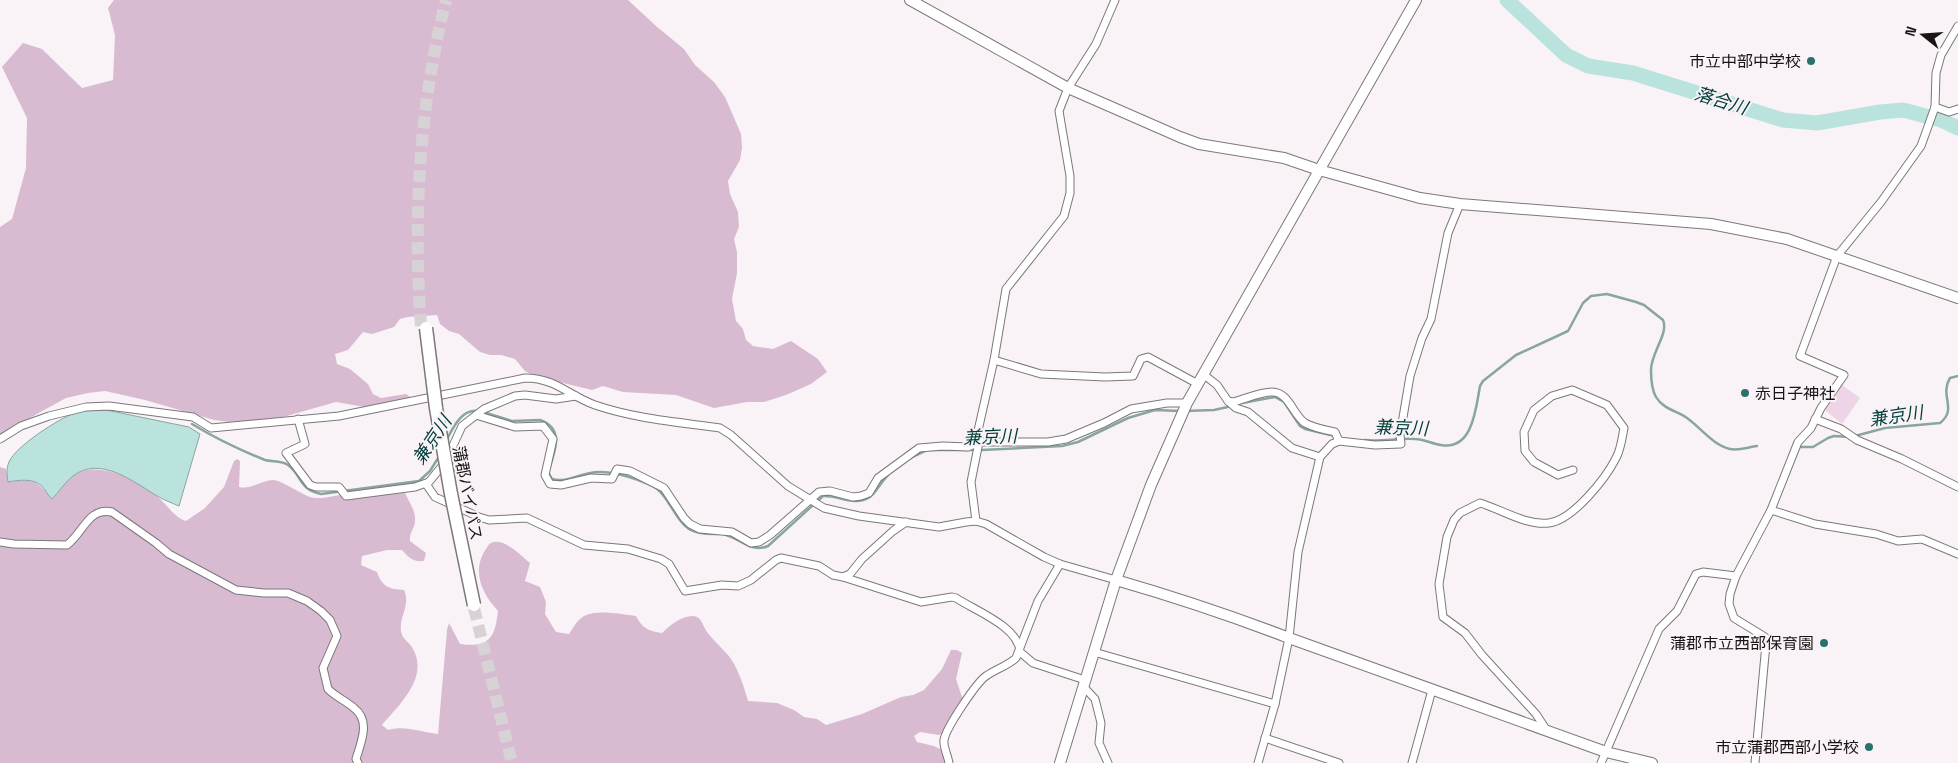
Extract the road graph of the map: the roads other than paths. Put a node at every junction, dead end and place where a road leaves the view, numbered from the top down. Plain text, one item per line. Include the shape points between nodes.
1 (910, 0) edge
2 (1115, 0) edge
3 (1416, 0) edge
4 (1958, 26) edge
5 (1068, 88) junction
6 (1935, 108) junction
7 (1958, 109) edge
8 (1320, 170) junction
9 (1460, 204) junction
10 (1837, 256) junction
11 (1958, 298) edge
12 (424, 328) tunnel mouth
13 (994, 360) junction
14 (1200, 379) junction
15 (576, 396) junction
16 (1231, 404) junction
17 (1185, 408) junction
18 (479, 412) junction
19 (298, 419) junction
20 (1815, 420) junction
21 (0, 440) edge
22 (1338, 441) junction
23 (979, 444) junction
24 (1320, 458) junction
25 (1573, 470) dead end
26 (426, 484) junction
27 (1958, 487) edge
28 (814, 502) junction
29 (1771, 510) junction
30 (976, 521) junction
31 (906, 522) junction
32 (0, 542) edge
33 (1958, 554) edge
34 (1060, 564) junction
35 (1736, 576) junction
36 (843, 577) junction
37 (1116, 580) junction
38 (471, 605) tunnel mouth
39 (1289, 638) junction
40 (1020, 652) junction
41 (1094, 652) junction
42 (1084, 683) junction
43 (1432, 690) junction
44 (1275, 704) junction
45 (1547, 731) junction
46 (1266, 738) junction
47 (1606, 752) junction
48 (358, 763) edge
49 (949, 763) edge
50 (1060, 763) edge
51 (1108, 763) edge
52 (1258, 763) edge
53 (1338, 763) edge
54 (1412, 763) edge
55 (1601, 763) edge
56 (1652, 763) edge
57 (1756, 763) edge

1 - 5 street
2 - 5 street via 1096,44
3 - 8 street
4 - 6 street via 1941,55 1936,73
5 - 8 street via 1199,144 1284,158
5 - 13 street via 1059,112 1070,176 1070,193 1064,216 1006,289
6 - 7 street via 1949,112
6 - 10 street via 1921,146
8 - 9 street via 1420,198
8 - 14 street
9 - 10 street via 1711,224 1787,239
9 - 22 street via 1448,233 1431,319 1410,376 1401,444 1374,446
10 - 11 street
10 - 20 street via 1800,356 1844,375
12 - 38 highway, 蒲郡バイパス, bridge via 431,409
13 - 14 street via 1041,374 1105,377 1133,376 1141,359 1148,357
13 - 23 street via 978,435
14 - 16 street via 1217,385
14 - 17 street
15 - 18 street via 556,399 515,396
15 - 19 street via 558,384 525,378 340,416
15 - 28 street via 595,405 639,417 720,428 788,486
16 - 22 street via 1272,392 1280,394 1301,420 1335,432
16 - 24 street via 1248,412 1292,448
17 - 23 street via 1167,403 1131,409 1066,439
17 - 37 street via 1151,485
18 - 26 street via 462,426 446,462
18 - 28 street via 515,427 543,426 553,439 545,475 550,484 561,486 591,478 612,479 616,469 630,471 664,488 690,524 700,529 732,532 751,543 770,535
19 - 21 street via 211,428 193,417 109,406 86,407 21,426
19 - 26 street via 306,444 286,453 310,485 343,491 346,496
20 - 27 street via 1849,433 1857,440
20 - 29 street via 1798,442
22 - 24 street
23 - 28 street via 919,448 885,471 868,493 853,496 824,490 819,492
23 - 30 street via 971,482
24 - 39 street via 1298,552
25 - 45 street via 1558,475 1534,462 1525,452 1524,432 1534,410 1552,396 1572,390 1608,405 1624,428 1617,456 1597,488 1562,518 1550,523 1525,520 1480,504 1460,513 1447,537 1439,584 1443,617 1465,633
26 - 36 street via 435,497 479,517 489,520 527,518 584,545 628,549 661,558 669,564 685,591 738,586 752,580 781,558 819,566
28 - 31 street via 858,516
29 - 33 street via 1815,524 1898,541 1922,539
29 - 35 street
30 - 31 street via 939,528
30 - 34 street
31 - 36 street
32 - 48 street via 67,545 98,511 112,512 169,554 236,590 288,593 307,601 330,620 337,636 323,668 328,690 356,709 363,718
34 - 37 street
34 - 40 street via 1038,601
35 - 47 street via 1696,574 1677,611 1659,629
35 - 57 street via 1730,594 1731,612 1738,622 1765,637 1766,644
36 - 40 street via 921,602 956,598 1010,630 1020,643
37 - 39 street via 1177,597
37 - 41 street
39 - 43 street
39 - 44 street
40 - 42 street via 1032,663
40 - 49 street via 1009,665 985,676 971,693 945,738
41 - 42 street
41 - 44 street
42 - 50 street
42 - 51 street via 1095,699 1101,723 1099,743
43 - 45 street
43 - 54 street
44 - 46 street
45 - 47 street
46 - 52 street
46 - 53 street
47 - 55 street
47 - 56 street

